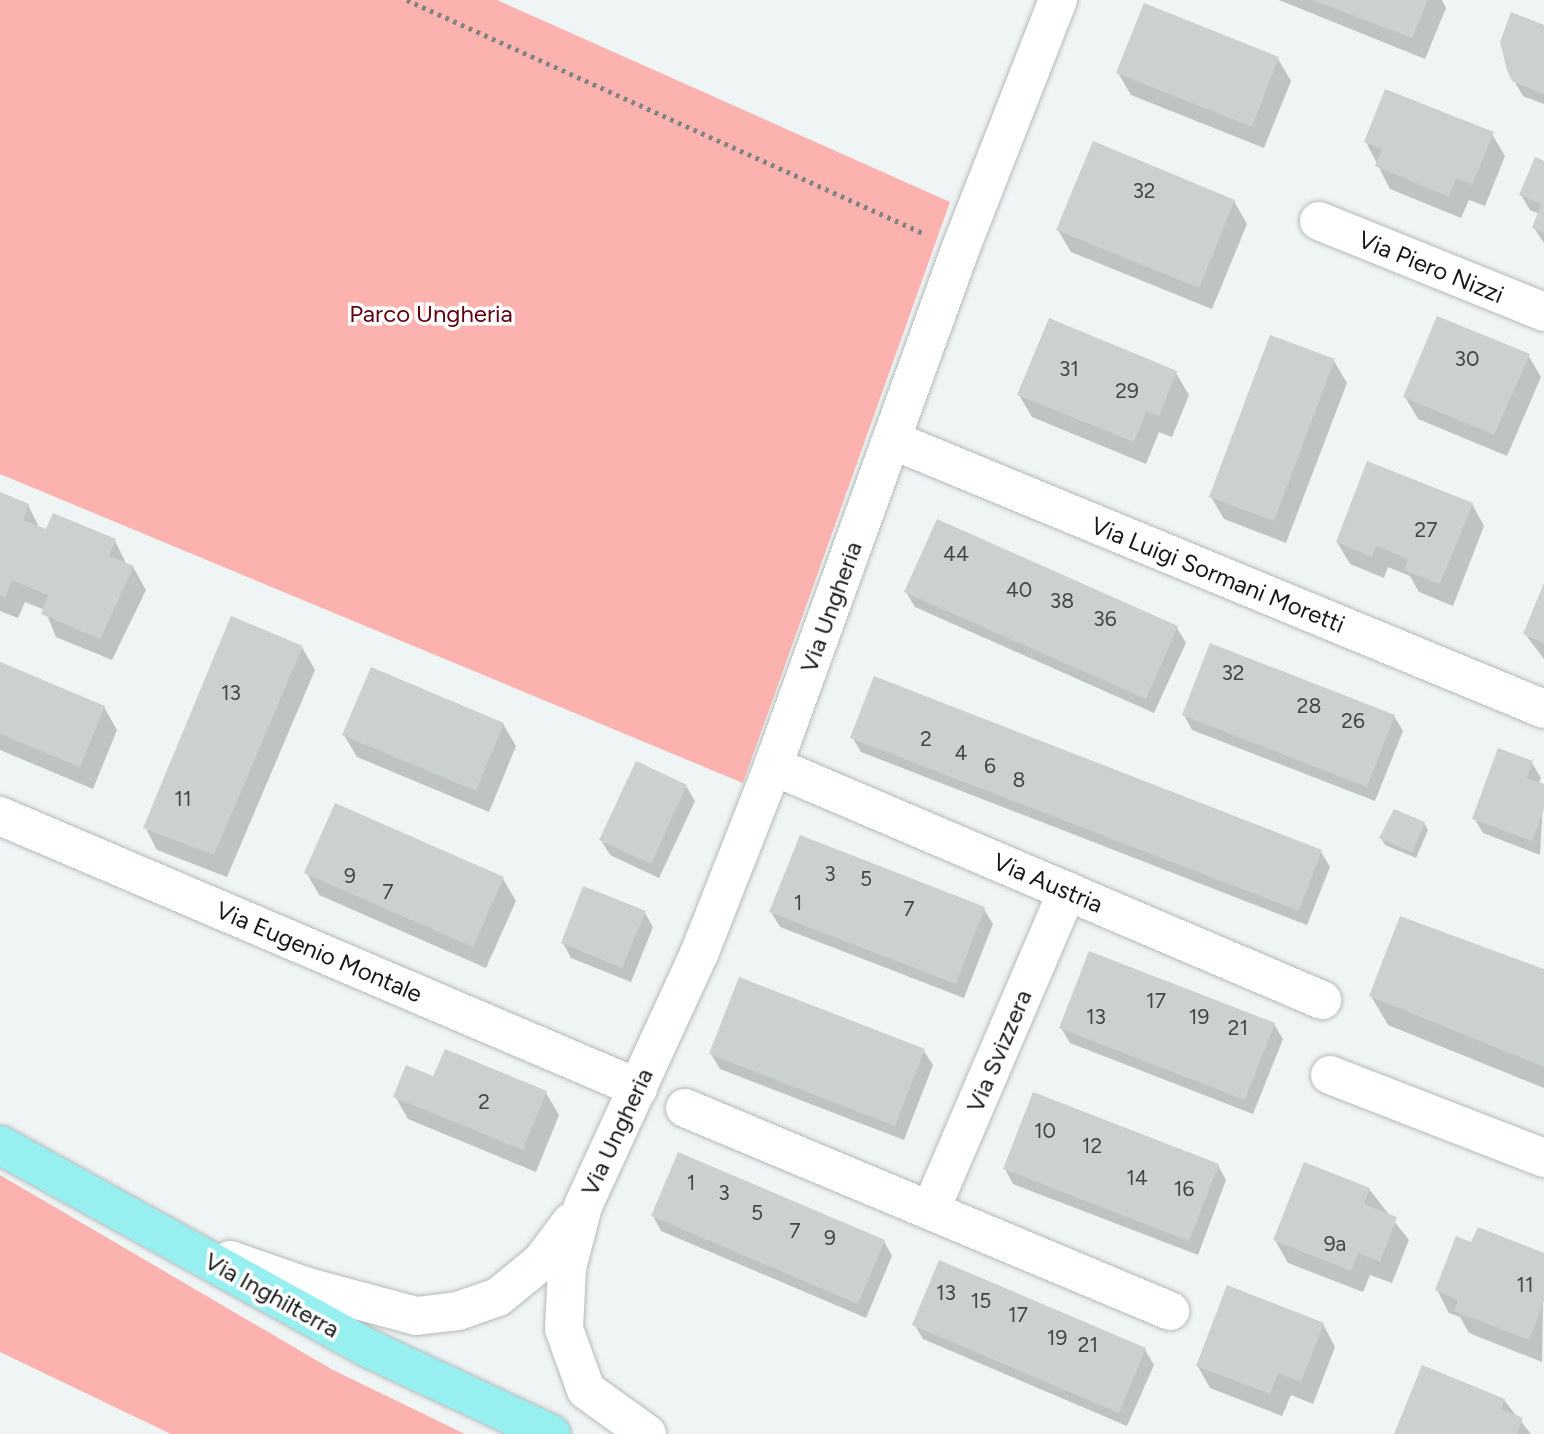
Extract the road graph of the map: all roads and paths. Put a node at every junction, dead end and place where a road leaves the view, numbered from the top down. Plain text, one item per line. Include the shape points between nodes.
1 (407, 0) edge
2 (1058, 0) edge
3 (1319, 221) dead end
4 (960, 250) junction
5 (1544, 312) edge
6 (892, 440) junction
7 (1544, 709) edge
8 (773, 766) junction
9 (0, 816) edge
10 (1067, 891) junction
11 (1322, 1000) dead end
12 (1330, 1075) dead end
13 (638, 1088) junction
14 (685, 1108) dead end
15 (0, 1145) edge
16 (1544, 1158) edge
17 (583, 1206) junction
18 (931, 1209) junction
19 (168, 1238) junction
20 (1170, 1311) dead end
21 (551, 1434) edge
22 (647, 1434) edge

1 - 4 path
2 - 4 street, Via Ungheria
3 - 5 street, Via Piero Nizzi
4 - 6 street, Via Ungheria
6 - 7 street, Via Luigi Sormani Moretti
6 - 8 street, Via Ungheria
8 - 10 street, Via Austria
8 - 13 street, Via Ungheria via 699,954
9 - 13 street, Via Eugenio Montale
10 - 11 street, Via Austria
10 - 18 street, Via Svizzera
12 - 16 street
13 - 17 street, Via Ungheria
14 - 18 street
15 - 19 main road, Via Inghilterra
17 - 19 street, Via Ungheria via 541,1262 498,1297 458,1311 416,1316 308,1287
17 - 22 street, Via Ungheria via 567,1268 564,1329 586,1390
18 - 20 street
19 - 21 main road, Via Inghilterra via 372,1350

